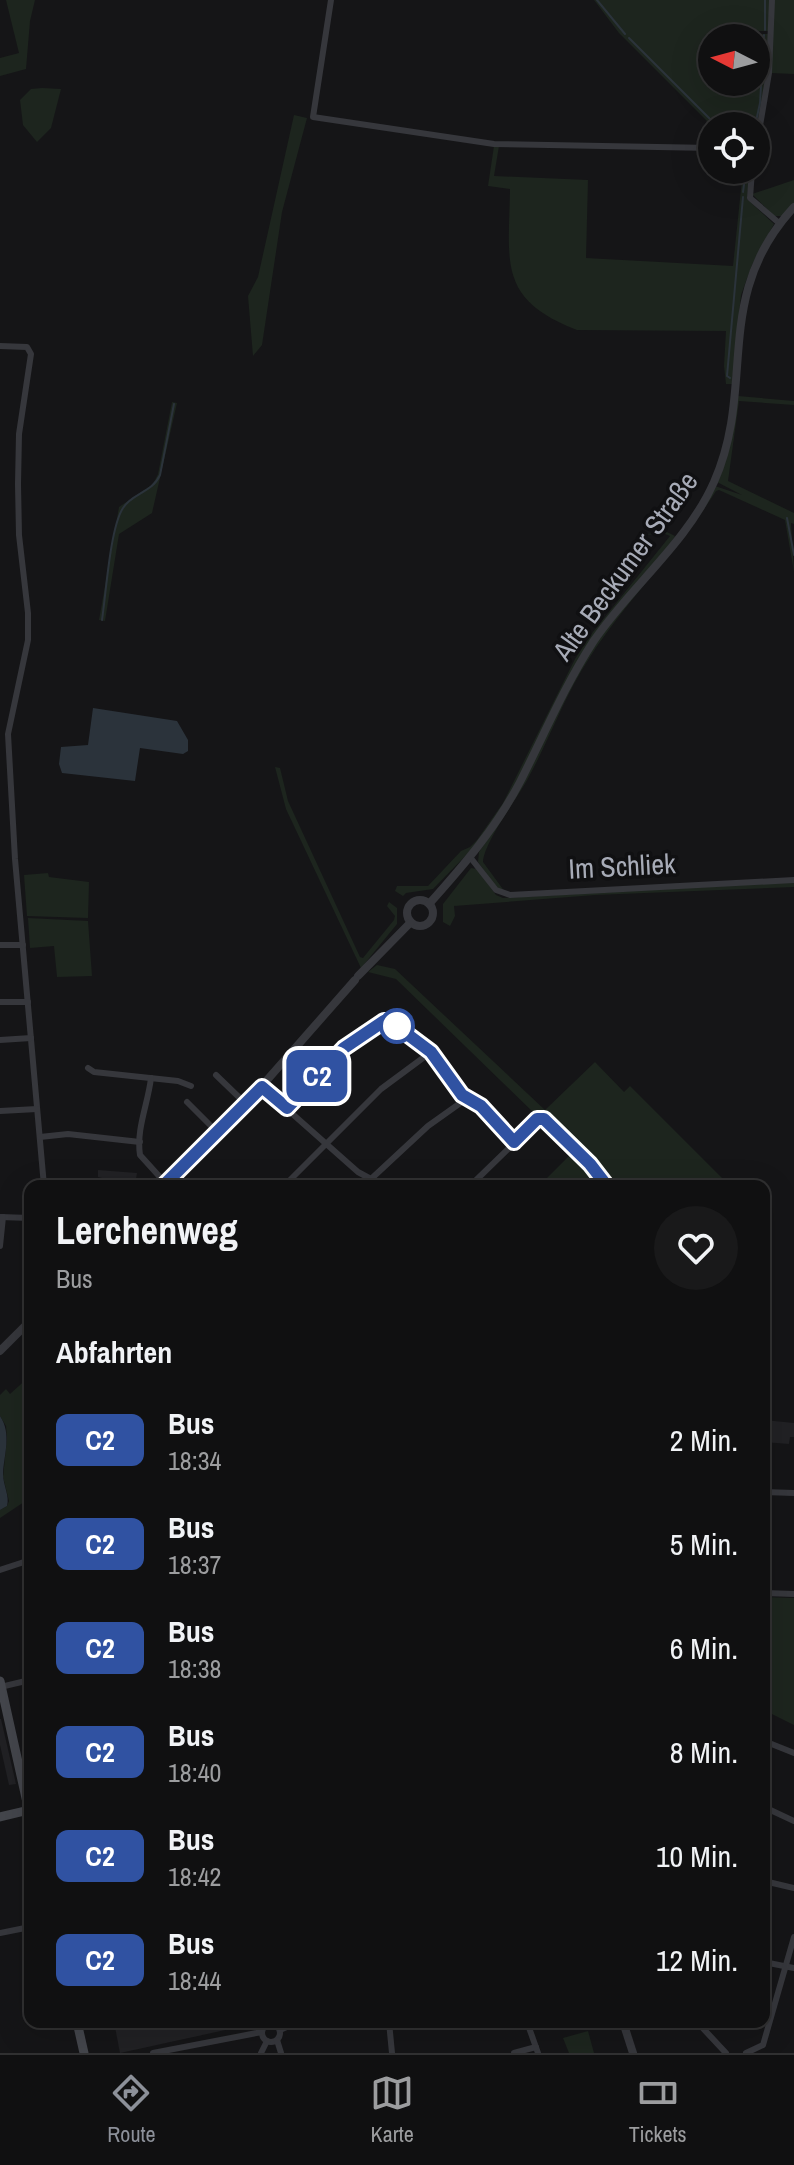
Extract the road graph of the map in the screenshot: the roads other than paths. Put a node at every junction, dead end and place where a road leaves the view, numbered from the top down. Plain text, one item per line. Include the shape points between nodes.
1 (331, 0) edge
2 (772, 0) edge
3 (762, 112) edge
4 (698, 148) edge
5 (751, 184) edge
6 (794, 207) edge
7 (779, 223) junction
8 (0, 346) edge
9 (4, 733) edge
10 (470, 857) junction
11 (794, 880) edge
12 (429, 904) junction
13 (411, 922) junction
14 (0, 945) edge
15 (23, 945) junction
16 (0, 1002) edge
17 (28, 1002) junction
18 (31, 1038) junction
19 (0, 1040) edge
20 (431, 1052) junction
21 (88, 1068) dead end
22 (216, 1075) dead end
23 (151, 1078) junction
24 (191, 1086) dead end
25 (262, 1087) junction
26 (466, 1099) junction
27 (187, 1102) dead end
28 (246, 1104) junction
29 (287, 1108) junction
30 (37, 1109) junction
31 (0, 1111) edge
32 (217, 1132) junction
33 (40, 1137) junction
34 (140, 1142) junction
35 (514, 1142) junction
36 (327, 1144) junction
37 (358, 1172) junction
38 (371, 1179) joint
39 (44, 1180) edge
40 (160, 1180) edge
41 (170, 1180) edge
42 (290, 1180) edge
43 (356, 1180) edge
44 (476, 1180) edge
45 (603, 1180) edge
46 (2, 1217) edge
47 (24, 1218) edge
48 (0, 1246) edge
49 (24, 1327) edge
50 (0, 1351) edge
51 (770, 1492) edge
52 (794, 1493) edge
53 (24, 1562) edge
54 (0, 1570) edge
55 (770, 1593) edge
56 (794, 1594) edge
57 (24, 1681) edge
58 (0, 1685) edge
59 (770, 1743) edge
60 (794, 1753) edge
61 (24, 1764) edge
62 (18, 1765) junction
63 (24, 1788) edge
64 (770, 1810) edge
65 (24, 1813) edge
66 (0, 1817) edge
67 (794, 1821) edge
68 (770, 1882) edge
69 (794, 1888) edge
70 (24, 1928) edge
71 (0, 1933) edge
72 (794, 1937) edge
73 (770, 1963) edge
74 (791, 1968) edge
75 (770, 2026) edge
76 (78, 2028) edge
77 (263, 2028) edge
78 (278, 2028) edge
79 (284, 2028) edge
80 (390, 2028) edge
81 (529, 2028) edge
82 (625, 2028) edge
83 (703, 2028) edge
84 (769, 2028) edge
85 (280, 2030) junction
86 (262, 2032) junction
87 (277, 2040) junction
88 (267, 2041) junction
89 (763, 2045) junction
90 (537, 2050) edge
91 (84, 2053) edge
92 (153, 2053) edge
93 (261, 2053) edge
94 (281, 2053) edge
95 (392, 2053) edge
96 (514, 2053) edge
97 (633, 2053) edge
98 (726, 2053) edge
99 (746, 2053) edge
100 (758, 2053) edge

1 - 4 street via 313,117 494,144
2 - 3 street
5 - 7 street via 750,198
6 - 7 street, Alte Beckumer Straße
7 - 10 street, Alte Beckumer Straße via 746,290 728,440 714,482 683,531 589,649 519,784
8 - 9 street via 27,347 31,354 18,484 28,640
9 - 15 street
10 - 11 street, Im Schliek via 496,890 510,895
10 - 12 street, Alte Beckumer Straße
12 - 13 street, Alte Beckumer Straße via 413,903 407,913
12 - 13 street, Alte Beckumer Straße via 429,923
13 - 25 street, Alte Beckumer Straße
14 - 15 street
15 - 17 street
16 - 17 street
17 - 18 street
18 - 19 street
18 - 30 street
20 - 26 street
20 - 29 street via 391,1022 381,1021 344,1048
20 - 36 street via 381,1089
21 - 23 street
22 - 28 street
23 - 24 street
23 - 34 street
25 - 28 street, Alte Beckumer Straße
25 - 29 street
26 - 35 street via 481,1106
26 - 38 street
27 - 32 street
28 - 32 street, Alte Beckumer Straße
29 - 36 street
30 - 31 street
30 - 33 street
32 - 41 street, Alte Beckumer Straße
33 - 34 street via 68,1134
33 - 39 street
34 - 40 street via 140,1155
35 - 44 street
35 - 45 street via 540,1118
36 - 37 street
36 - 42 street
37 - 38 street
37 - 43 street
46 - 47 street
46 - 48 street
49 - 50 street
51 - 52 street
53 - 54 street
55 - 56 street
57 - 58 street
58 - 62 main road
59 - 60 street
61 - 62 street
62 - 63 main road
64 - 67 street
65 - 66 main road
68 - 69 street
70 - 71 street
72 - 74 street
73 - 74 street
74 - 75 street
76 - 91 main road
77 - 86 street
78 - 85 street
79 - 85 street
80 - 95 street
81 - 90 street
82 - 97 street
83 - 98 street
84 - 89 street
85 - 87 street
86 - 88 street
86 - 92 street
87 - 88 street
87 - 94 street
88 - 93 street
89 - 99 street
89 - 100 street
90 - 96 street

